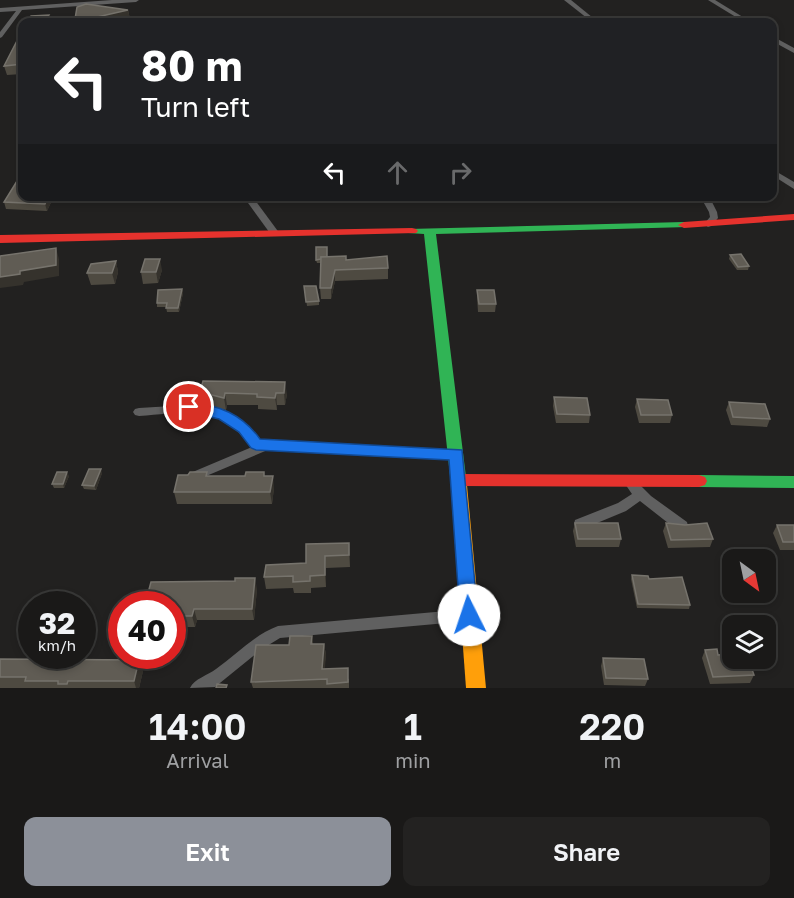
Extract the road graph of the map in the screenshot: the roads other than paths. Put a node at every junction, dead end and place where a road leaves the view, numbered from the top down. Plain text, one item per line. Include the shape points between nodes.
1 (136, 0) edge
2 (567, 0) edge
3 (711, 0) edge
4 (20, 9) junction
5 (0, 10) edge
6 (590, 18) edge
7 (741, 18) edge
8 (0, 36) edge
9 (777, 41) edge
10 (794, 51) edge
11 (777, 174) edge
12 (794, 186) edge
13 (251, 201) edge
14 (707, 201) edge
15 (794, 217) edge
16 (708, 224) junction
17 (430, 232) junction
18 (275, 234) junction
19 (0, 239) edge
20 (139, 412) dead end
21 (269, 445) junction
22 (456, 454) junction
23 (184, 480) edge
24 (459, 480) junction
25 (630, 481) junction
26 (794, 482) edge
27 (638, 496) junction
28 (580, 524) edge
29 (682, 526) edge
30 (469, 615) junction
31 (198, 688) edge
32 (476, 688) edge

1 - 4 street
2 - 6 street
3 - 7 street
4 - 5 street
4 - 8 street
9 - 10 street
11 - 12 street
13 - 18 street
14 - 16 street via 714,218
15 - 16 street
16 - 17 street
17 - 18 street
17 - 22 street
18 - 19 street
20 - 21 street via 189,407 210,410 245,429 256,444
21 - 22 street
21 - 23 street
22 - 24 street
24 - 25 street
24 - 30 street
25 - 26 street
25 - 27 street
27 - 28 street
27 - 29 street via 666,511
30 - 31 street via 278,632 260,639 232,668
30 - 32 street

